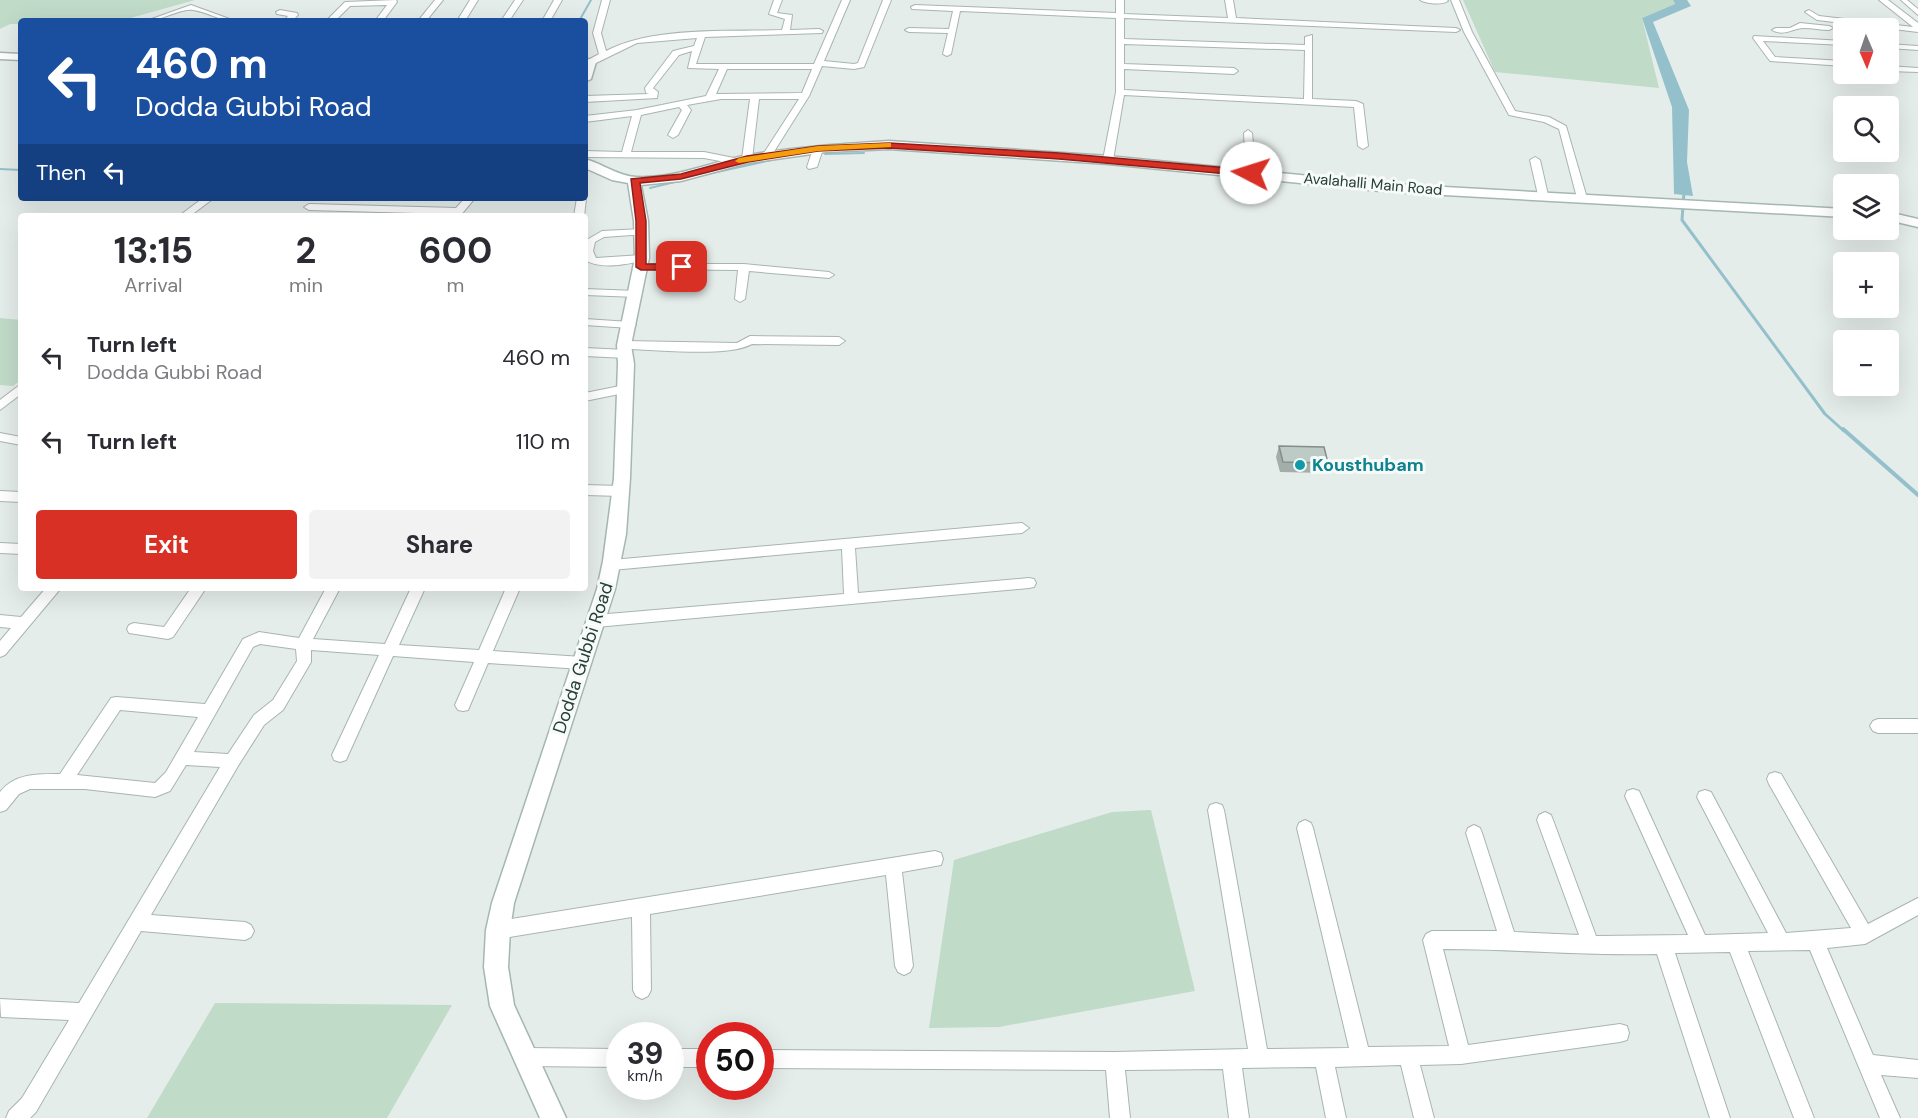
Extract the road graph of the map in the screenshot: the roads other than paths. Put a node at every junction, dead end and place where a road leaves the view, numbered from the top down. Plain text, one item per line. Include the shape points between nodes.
1 (439, 0) edge
2 (474, 0) edge
3 (519, 0) edge
4 (558, 0) edge
5 (606, 0) edge
6 (778, 0) edge
7 (846, 0) edge
8 (887, 0) edge
9 (1120, 0) edge
10 (1229, 0) edge
11 (1424, 0) edge
12 (1455, 0) edge
13 (1883, 0) edge
14 (1444, 1) edge
15 (1904, 1) edge
16 (915, 7) dead end
17 (957, 9) junction
18 (280, 12) dead end
19 (1809, 12) dead end
20 (1918, 13) edge
21 (1120, 14) junction
22 (161, 18) edge
23 (222, 18) edge
24 (291, 18) edge
25 (333, 18) edge
26 (381, 18) edge
27 (424, 18) edge
28 (462, 18) edge
29 (507, 18) edge
30 (548, 18) edge
31 (808, 19) dead end
32 (1232, 19) junction
33 (1833, 23) edge
34 (1833, 26) edge
35 (1899, 28) edge
36 (1769, 29) dead end
37 (1918, 29) edge
38 (909, 30) dead end
39 (1456, 30) dead end
40 (786, 31) junction
41 (805, 31) junction
42 (819, 31) dead end
43 (952, 31) junction
44 (702, 35) junction
45 (1899, 35) edge
46 (1918, 36) edge
47 (1309, 37) dead end
48 (1120, 41) junction
49 (1833, 42) edge
50 (1899, 47) edge
51 (696, 48) junction
52 (1308, 48) junction
53 (1918, 48) edge
54 (603, 54) junction
55 (947, 54) dead end
56 (0, 56) edge
57 (18, 57) edge
58 (588, 62) edge
59 (1833, 63) edge
60 (818, 65) junction
61 (1120, 66) junction
62 (724, 67) junction
63 (1899, 69) edge
64 (1234, 70) dead end
65 (1918, 70) edge
66 (738, 84) dead end
67 (635, 90) dead end
68 (649, 91) junction
69 (1120, 92) junction
70 (755, 95) junction
71 (734, 96) junction
72 (805, 96) junction
73 (710, 98) junction
74 (588, 99) edge
75 (1308, 101) junction
76 (681, 104) junction
77 (637, 113) junction
78 (588, 119) edge
79 (1248, 134) dead end
80 (673, 135) dead end
81 (1363, 146) dead end
82 (818, 149) junction
83 (588, 154) edge
84 (626, 154) junction
85 (767, 156) junction
86 (742, 160) junction
87 (1108, 160) junction
88 (1535, 160) dead end
89 (588, 165) edge
90 (812, 167) dead end
91 (1251, 173) junction
92 (634, 181) junction
93 (1543, 195) junction
94 (1582, 198) junction
95 (205, 201) edge
96 (468, 201) edge
97 (309, 207) dead end
98 (188, 213) edge
99 (436, 213) edge
100 (458, 213) edge
101 (1833, 213) edge
102 (1899, 219) edge
103 (1918, 224) edge
104 (642, 232) junction
105 (588, 235) edge
106 (597, 237) junction
107 (642, 262) junction
108 (744, 267) junction
109 (830, 274) dead end
110 (588, 291) edge
111 (637, 294) junction
112 (740, 299) dead end
113 (588, 322) edge
114 (630, 325) junction
115 (839, 341) dead end
116 (625, 350) junction
117 (588, 352) edge
118 (625, 389) junction
119 (18, 391) edge
120 (588, 397) edge
121 (0, 406) edge
122 (0, 437) edge
123 (18, 440) edge
124 (588, 490) edge
125 (621, 491) junction
126 (0, 496) edge
127 (18, 497) edge
128 (1022, 528) dead end
129 (848, 543) junction
130 (0, 548) edge
131 (18, 549) edge
132 (612, 565) junction
133 (1029, 583) dead end
134 (52, 591) edge
135 (197, 591) edge
136 (331, 591) edge
137 (417, 591) edge
138 (512, 591) edge
139 (851, 598) junction
140 (0, 621) edge
141 (596, 621) junction
142 (25, 623) junction
143 (134, 629) dead end
144 (303, 644) junction
145 (390, 650) junction
146 (0, 651) edge
147 (483, 656) junction
148 (582, 663) junction
149 (463, 705) dead end
150 (208, 711) junction
151 (1878, 726) dead end
152 (1918, 726) edge
153 (340, 755) dead end
154 (182, 758) junction
155 (232, 761) junction
156 (1775, 779) dead end
157 (64, 782) junction
158 (1633, 796) dead end
159 (1705, 796) dead end
160 (0, 805) edge
161 (1216, 810) dead end
162 (1545, 820) dead end
163 (1305, 828) dead end
164 (1474, 833) dead end
165 (935, 859) dead end
166 (893, 865) junction
167 (641, 906) junction
168 (1918, 906) edge
169 (137, 922) junction
170 (498, 930) junction
171 (245, 931) dead end
172 (1865, 935) junction
173 (1508, 940) junction
174 (1780, 941) junction
175 (1815, 941) junction
176 (1735, 942) junction
177 (1700, 943) junction
178 (1592, 945) junction
179 (1662, 945) junction
180 (904, 966) dead end
181 (642, 990) dead end
182 (1, 1008) edge
183 (84, 1012) junction
184 (1620, 1033) dead end
185 (1461, 1055) junction
186 (526, 1057) junction
187 (1408, 1057) junction
188 (606, 1058) edge
189 (1361, 1058) junction
190 (774, 1059) edge
191 (1259, 1059) junction
192 (1324, 1059) junction
193 (1230, 1060) junction
194 (1115, 1061) junction
195 (1866, 1064) junction
196 (1918, 1069) edge
197 (16, 1118) edge
198 (553, 1118) edge
199 (1120, 1118) edge
200 (1239, 1118) edge
201 (1336, 1118) edge
202 (1424, 1118) edge
203 (1720, 1118) edge
204 (1804, 1118) edge
205 (1890, 1118) edge

1 - 27 street
2 - 28 street
3 - 29 street
4 - 30 street
5 - 54 street via 597,33
6 - 40 street via 773,14 789,17
7 - 60 street
8 - 60 street via 861,65
9 - 21 street
10 - 32 street
11 - 14 street
12 - 94 street via 1512,113 1558,122 1563,128
13 - 37 street
15 - 20 street
16 - 17 street
17 - 21 street
17 - 43 street
18 - 24 street via 294,15
19 - 33 street
21 - 32 street
21 - 48 street
22 - 23 street via 191,7
25 - 26 street via 348,4 393,2
31 - 41 street
32 - 39 street
34 - 36 street
35 - 37 street
38 - 43 street
40 - 41 street
40 - 44 street
41 - 42 street
43 - 55 street
44 - 51 street
44 - 54 street via 636,41
45 - 46 street
47 - 52 street
48 - 52 street
48 - 61 street
49 - 59 street via 1757,38 1773,59
50 - 53 street
51 - 62 street via 691,66
51 - 68 street via 676,53
52 - 75 street
54 - 58 street
56 - 57 main road
60 - 62 street
60 - 72 street
61 - 64 street
61 - 69 street
62 - 73 street
63 - 65 street
66 - 71 street
67 - 68 street
68 - 74 street via 655,95
69 - 75 street
69 - 87 street
70 - 71 street
70 - 72 street
70 - 86 street
71 - 73 street
72 - 85 street
73 - 76 street
75 - 81 street via 1359,105
76 - 77 street
76 - 80 street via 687,110
77 - 78 street
77 - 84 street
79 - 91 street
82 - 85 main road, Avalahalli Main Road
82 - 87 main road, Avalahalli Main Road via 889,145
82 - 90 street
83 - 84 street
84 - 86 street via 704,155
85 - 86 main road, Avalahalli Main Road
86 - 92 main road, Avalahalli Main Road via 681,177
87 - 91 main road, Avalahalli Main Road
88 - 93 street
89 - 92 main road, Avalahalli Main Road
91 - 93 main road, Avalahalli Main Road via 1390,188
92 - 104 main road, Dodda Gubbi Road
93 - 94 main road, Avalahalli Main Road
94 - 101 main road, Avalahalli Main Road
95 - 98 street
96 - 100 street
97 - 99 street
102 - 103 main road
104 - 106 street
104 - 107 main road, Dodda Gubbi Road
105 - 106 street
106 - 107 street via 590,241 590,260
107 - 108 street
107 - 111 main road, Dodda Gubbi Road
108 - 109 street
108 - 112 street
110 - 111 street
111 - 114 main road, Dodda Gubbi Road
113 - 114 street
114 - 116 main road, Dodda Gubbi Road
115 - 116 street via 750,340 739,346
116 - 117 street
116 - 118 main road, Dodda Gubbi Road
118 - 120 street
118 - 125 main road, Dodda Gubbi Road
119 - 121 street
122 - 123 street
124 - 125 street
125 - 132 main road, Dodda Gubbi Road
126 - 127 street
128 - 129 street
129 - 132 street
129 - 139 street
130 - 131 street
132 - 141 main road, Dodda Gubbi Road
133 - 139 street
134 - 142 street
135 - 143 street via 168,633
136 - 144 street
137 - 145 street
138 - 147 street
139 - 141 street
140 - 142 street
141 - 148 main road, Dodda Gubbi Road
142 - 146 street
144 - 145 street
144 - 150 street via 253,639
144 - 155 street via 303,662 278,705 259,720
145 - 147 street
145 - 153 street
147 - 148 street
147 - 149 street
148 - 170 main road, Dodda Gubbi Road via 509,882
150 - 154 street
150 - 157 street via 116,703
151 - 152 street
154 - 155 street
154 - 157 street via 160,789
155 - 169 street
156 - 172 street
157 - 160 street via 21,783 10,790
158 - 177 street
159 - 174 street
161 - 191 street
162 - 178 street
163 - 189 street
164 - 173 street
165 - 166 street
166 - 167 street
166 - 180 street
167 - 170 street
167 - 181 street
168 - 172 street
169 - 171 street
169 - 183 street
170 - 186 main road, Dodda Gubbi Road via 496,967 502,1006
172 - 175 street
173 - 178 street
173 - 185 street via 1432,940
174 - 175 street
174 - 176 street
175 - 195 street
176 - 177 street
176 - 204 street
177 - 179 street
178 - 179 street
179 - 203 street
182 - 183 street
183 - 197 street via 29,1105
184 - 185 street
185 - 187 street
186 - 188 street
186 - 198 main road, Dodda Gubbi Road
187 - 189 street
187 - 202 street
189 - 192 street
190 - 194 street
191 - 192 street
191 - 193 street
192 - 201 street
193 - 194 street
193 - 200 street
194 - 199 street
195 - 196 street
195 - 205 street

